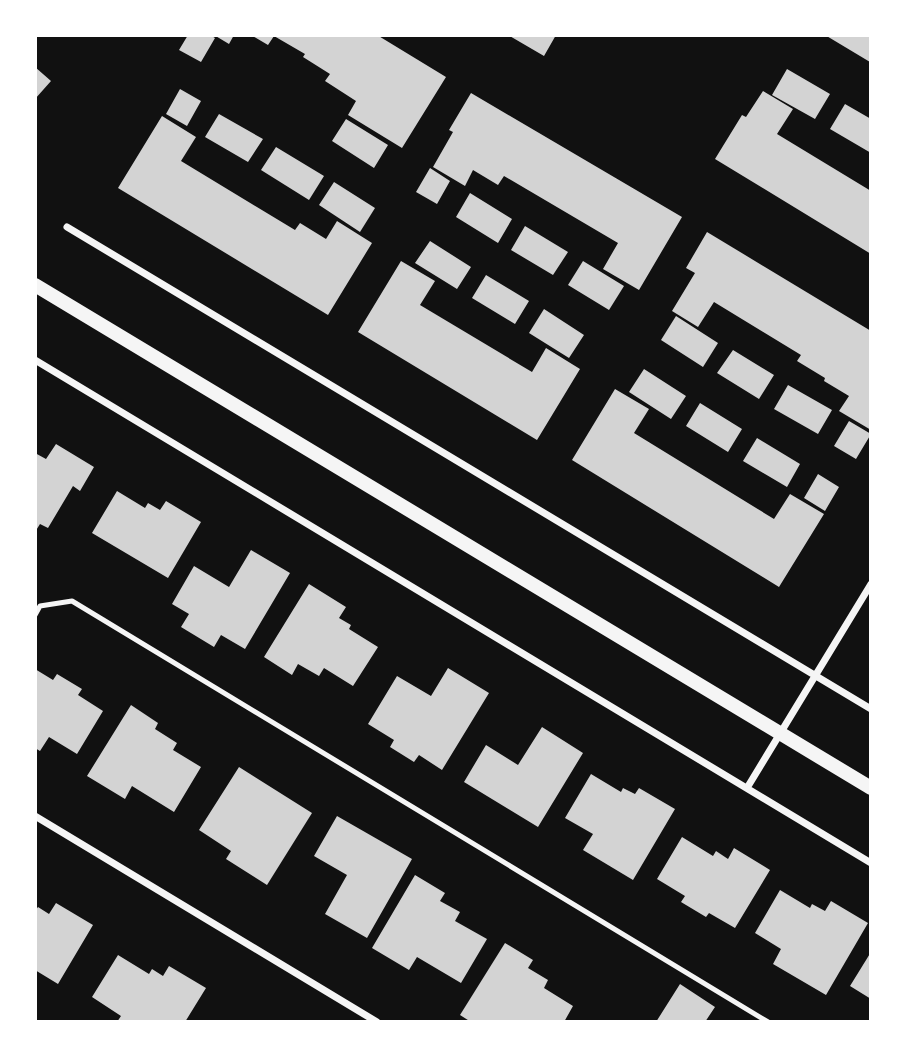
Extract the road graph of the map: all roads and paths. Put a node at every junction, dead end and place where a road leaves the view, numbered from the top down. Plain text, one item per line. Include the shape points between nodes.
1 (67, 227) dead end
2 (35, 285) edge
3 (35, 360) edge
4 (871, 584) edge
5 (35, 615) edge
6 (815, 676) junction
7 (871, 709) edge
8 (780, 733) junction
9 (747, 788) junction
10 (871, 788) edge
11 (35, 816) edge
12 (871, 863) edge
13 (377, 1022) edge
14 (768, 1022) edge

1 - 6 street
2 - 8 main road
3 - 9 street
4 - 6 street
5 - 14 lane via 40,606 72,601
6 - 7 street
6 - 8 street
8 - 9 street
8 - 10 main road
9 - 12 street
11 - 13 street

